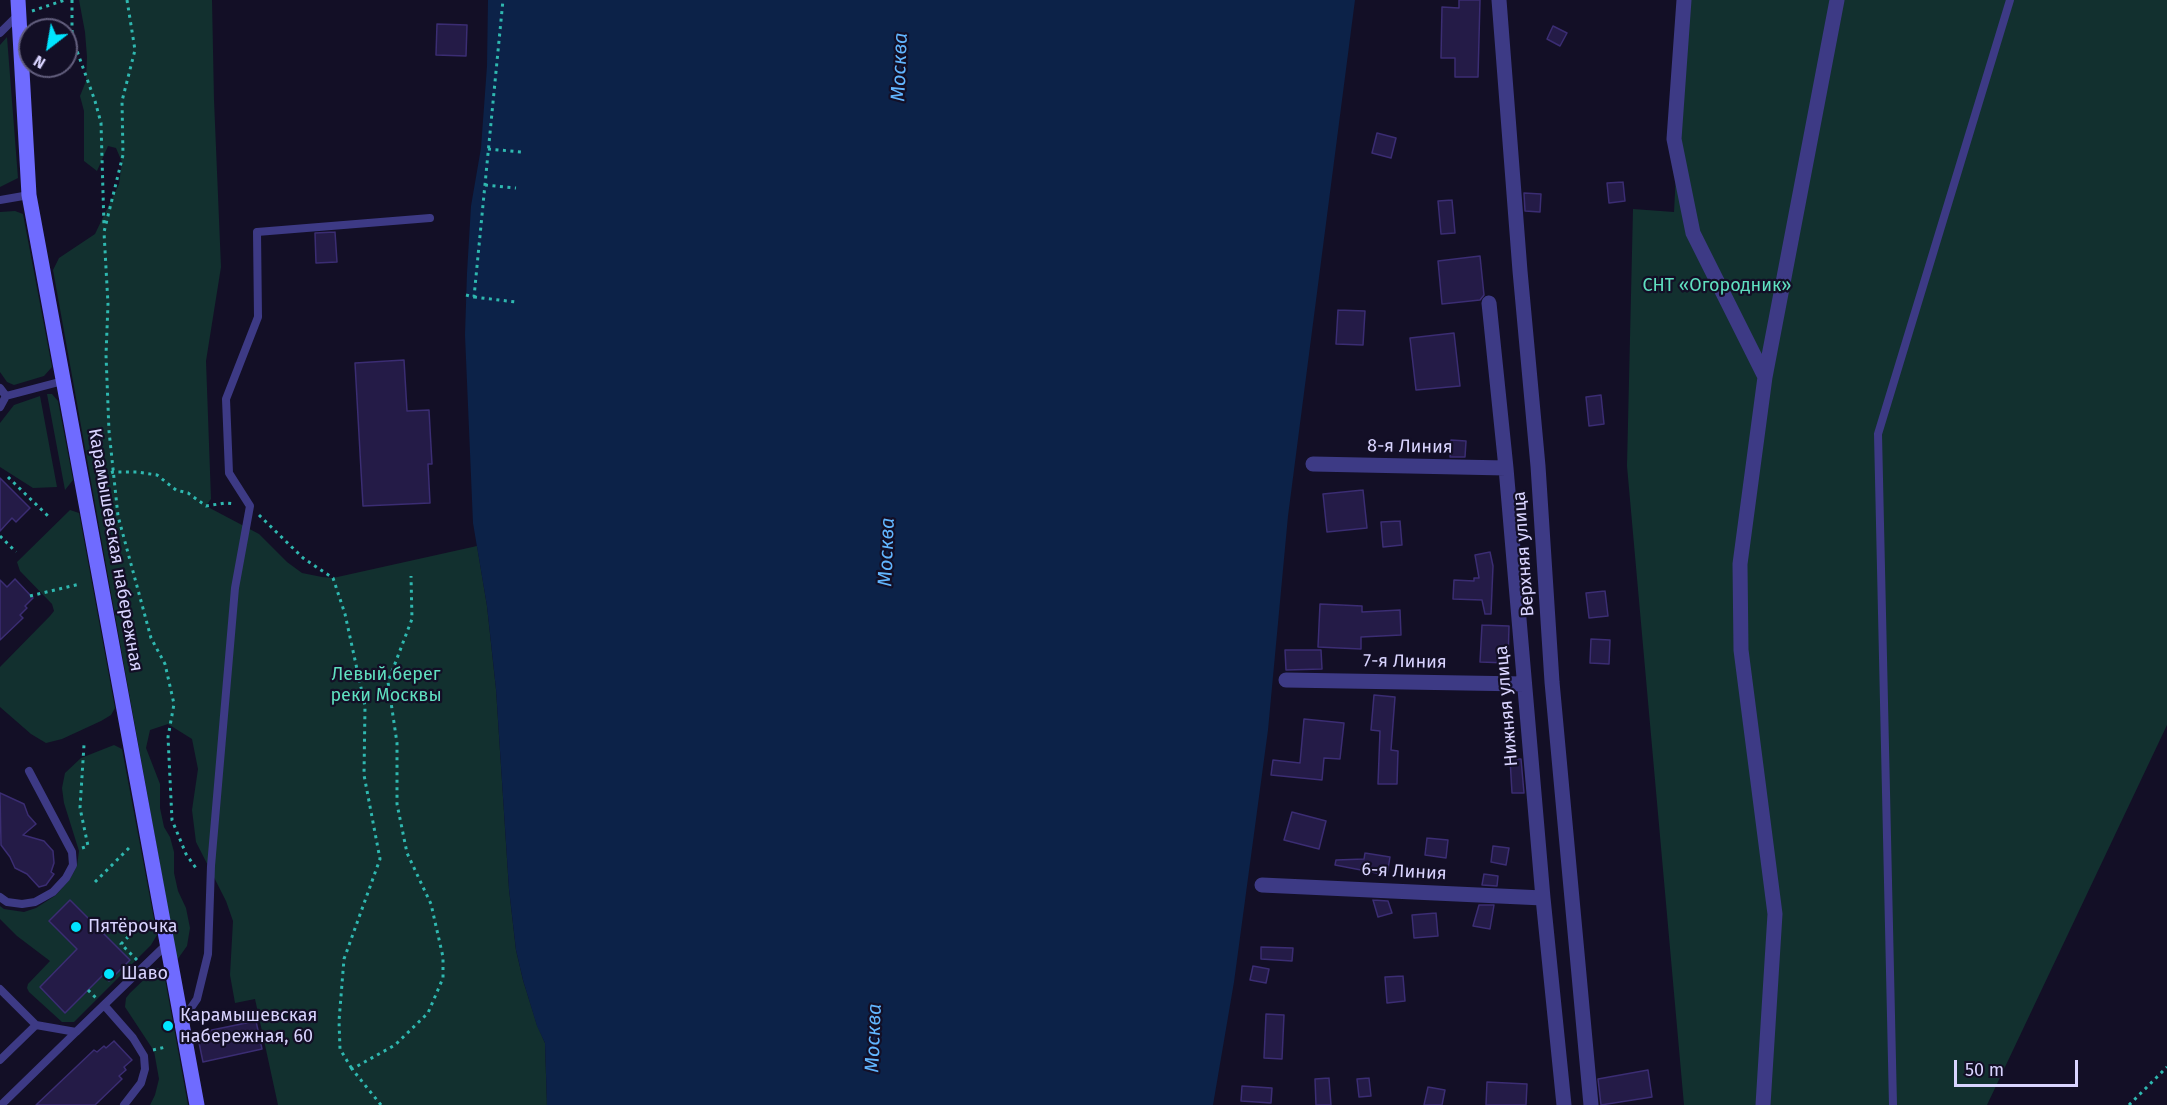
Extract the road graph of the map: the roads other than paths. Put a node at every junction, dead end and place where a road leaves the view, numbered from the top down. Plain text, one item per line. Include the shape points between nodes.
1 (1499, 0) edge
2 (1684, 0) edge
3 (1838, 0) edge
4 (2010, 0) edge
5 (18, 7) edge
6 (0, 33) edge
7 (29, 195) junction
8 (0, 200) edge
9 (430, 218) dead end
10 (1489, 303) dead end
11 (1765, 377) junction
12 (63, 381) junction
13 (0, 388) edge
14 (6, 396) junction
15 (0, 407) edge
16 (1314, 464) dead end
17 (1506, 468) junction
18 (1286, 680) dead end
19 (1524, 684) junction
20 (29, 771) dead end
21 (1262, 885) dead end
22 (0, 897) edge
23 (1544, 898) junction
24 (167, 944) junction
25 (0, 989) edge
26 (104, 1005) junction
27 (181, 1022) junction
28 (36, 1025) junction
29 (76, 1032) junction
30 (0, 1060) edge
31 (1, 1105) edge
32 (124, 1105) edge
33 (197, 1105) edge
34 (1564, 1105) edge
35 (1591, 1105) edge
36 (1763, 1105) edge
37 (1893, 1105) edge

1 - 35 street, Верхняя улица via 1552,682
2 - 11 street via 1674,139 1693,233
3 - 11 street
4 - 37 lane via 1878,434
5 - 6 lane
5 - 7 street, Карамышевская набережная
7 - 8 lane
7 - 12 street, Карамышевская набережная
9 - 27 lane via 256,232 258,317 226,399 229,473 250,506 235,588 210,885 208,954 197,999
10 - 17 street, Нижняя улица
11 - 36 street via 1740,564 1741,650 1774,914
12 - 14 lane
12 - 24 street, Карамышевская набережная
13 - 14 lane
14 - 15 lane
16 - 17 street, 8-я Линия
17 - 19 street, Нижняя улица
18 - 19 street, 7-я Линия
19 - 23 street, Нижняя улица
20 - 22 lane via 72,852 73,865 53,892 35,902 22,904
21 - 23 street, 6-я Линия
23 - 34 street, Нижняя улица
24 - 26 lane
24 - 27 street, Карамышевская набережная
25 - 28 lane
26 - 29 lane
26 - 32 lane via 144,1056 141,1083
27 - 33 street, Карамышевская набережная
28 - 29 lane
28 - 30 lane
29 - 31 lane

